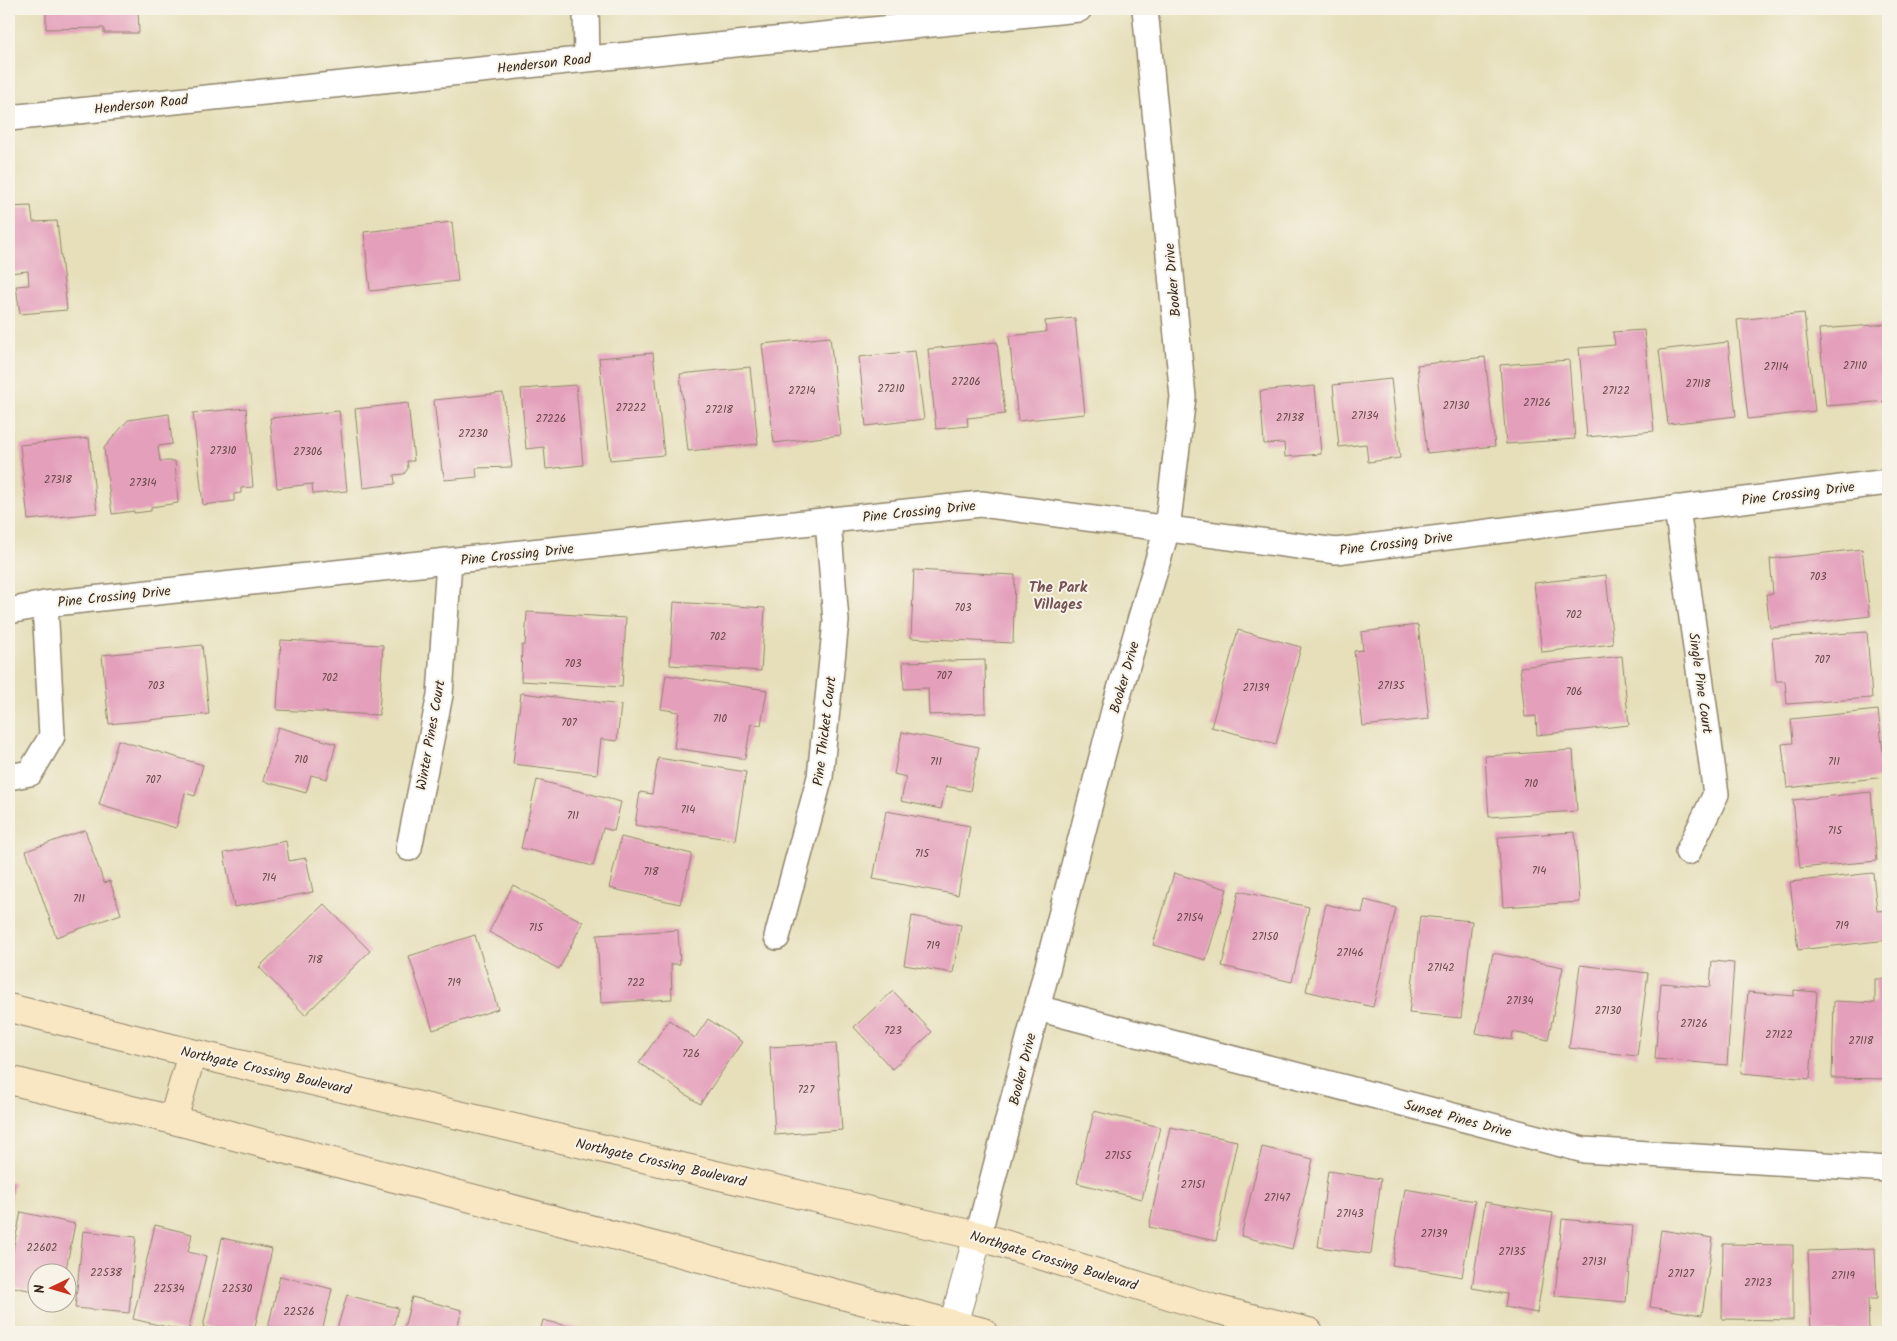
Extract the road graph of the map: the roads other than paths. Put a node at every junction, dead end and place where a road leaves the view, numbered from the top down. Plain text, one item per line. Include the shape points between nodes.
1 (586, 9) edge
2 (1079, 9) edge
3 (1145, 9) edge
4 (587, 59) junction
5 (9, 118) edge
6 (1888, 482) edge
7 (1677, 508) junction
8 (828, 520) junction
9 (1167, 529) junction
10 (448, 561) junction
11 (45, 604) junction
12 (9, 611) edge
13 (9, 777) edge
14 (409, 848) dead end
15 (1688, 852) dead end
16 (777, 937) dead end
17 (9, 1008) edge
18 (1037, 1008) junction
19 (192, 1053) junction
20 (9, 1080) edge
21 (173, 1120) junction
22 (1888, 1169) edge
23 (978, 1236) junction
24 (952, 1328) edge
25 (984, 1332) edge
26 (1308, 1332) edge

1 - 4 street
2 - 4 street, Henderson Road
3 - 9 street, Booker Drive via 1183,396
4 - 5 street, Henderson Road
6 - 7 street, Pine Crossing Drive
7 - 9 street, Pine Crossing Drive via 1336,551
7 - 15 street, Single Pine Court via 1716,794
8 - 9 street, Pine Crossing Drive via 981,504
8 - 10 street, Pine Crossing Drive
8 - 16 street, Pine Thicket Court via 836,621 820,777
9 - 18 street, Booker Drive via 1116,703
10 - 11 street, Pine Crossing Drive
10 - 14 street, Winter Pines Court via 440,695
11 - 12 street, Pine Crossing Drive
11 - 13 street via 52,736 30,773
17 - 19 main road, Northgate Crossing Boulevard
18 - 22 street, Sunset Pines Drive via 1584,1150
18 - 23 street, Booker Drive
19 - 21 main road
19 - 23 main road, Northgate Crossing Boulevard
20 - 21 main road
21 - 24 main road
23 - 24 street, Booker Drive
23 - 26 main road, Northgate Crossing Boulevard via 1211,1308
24 - 25 main road

